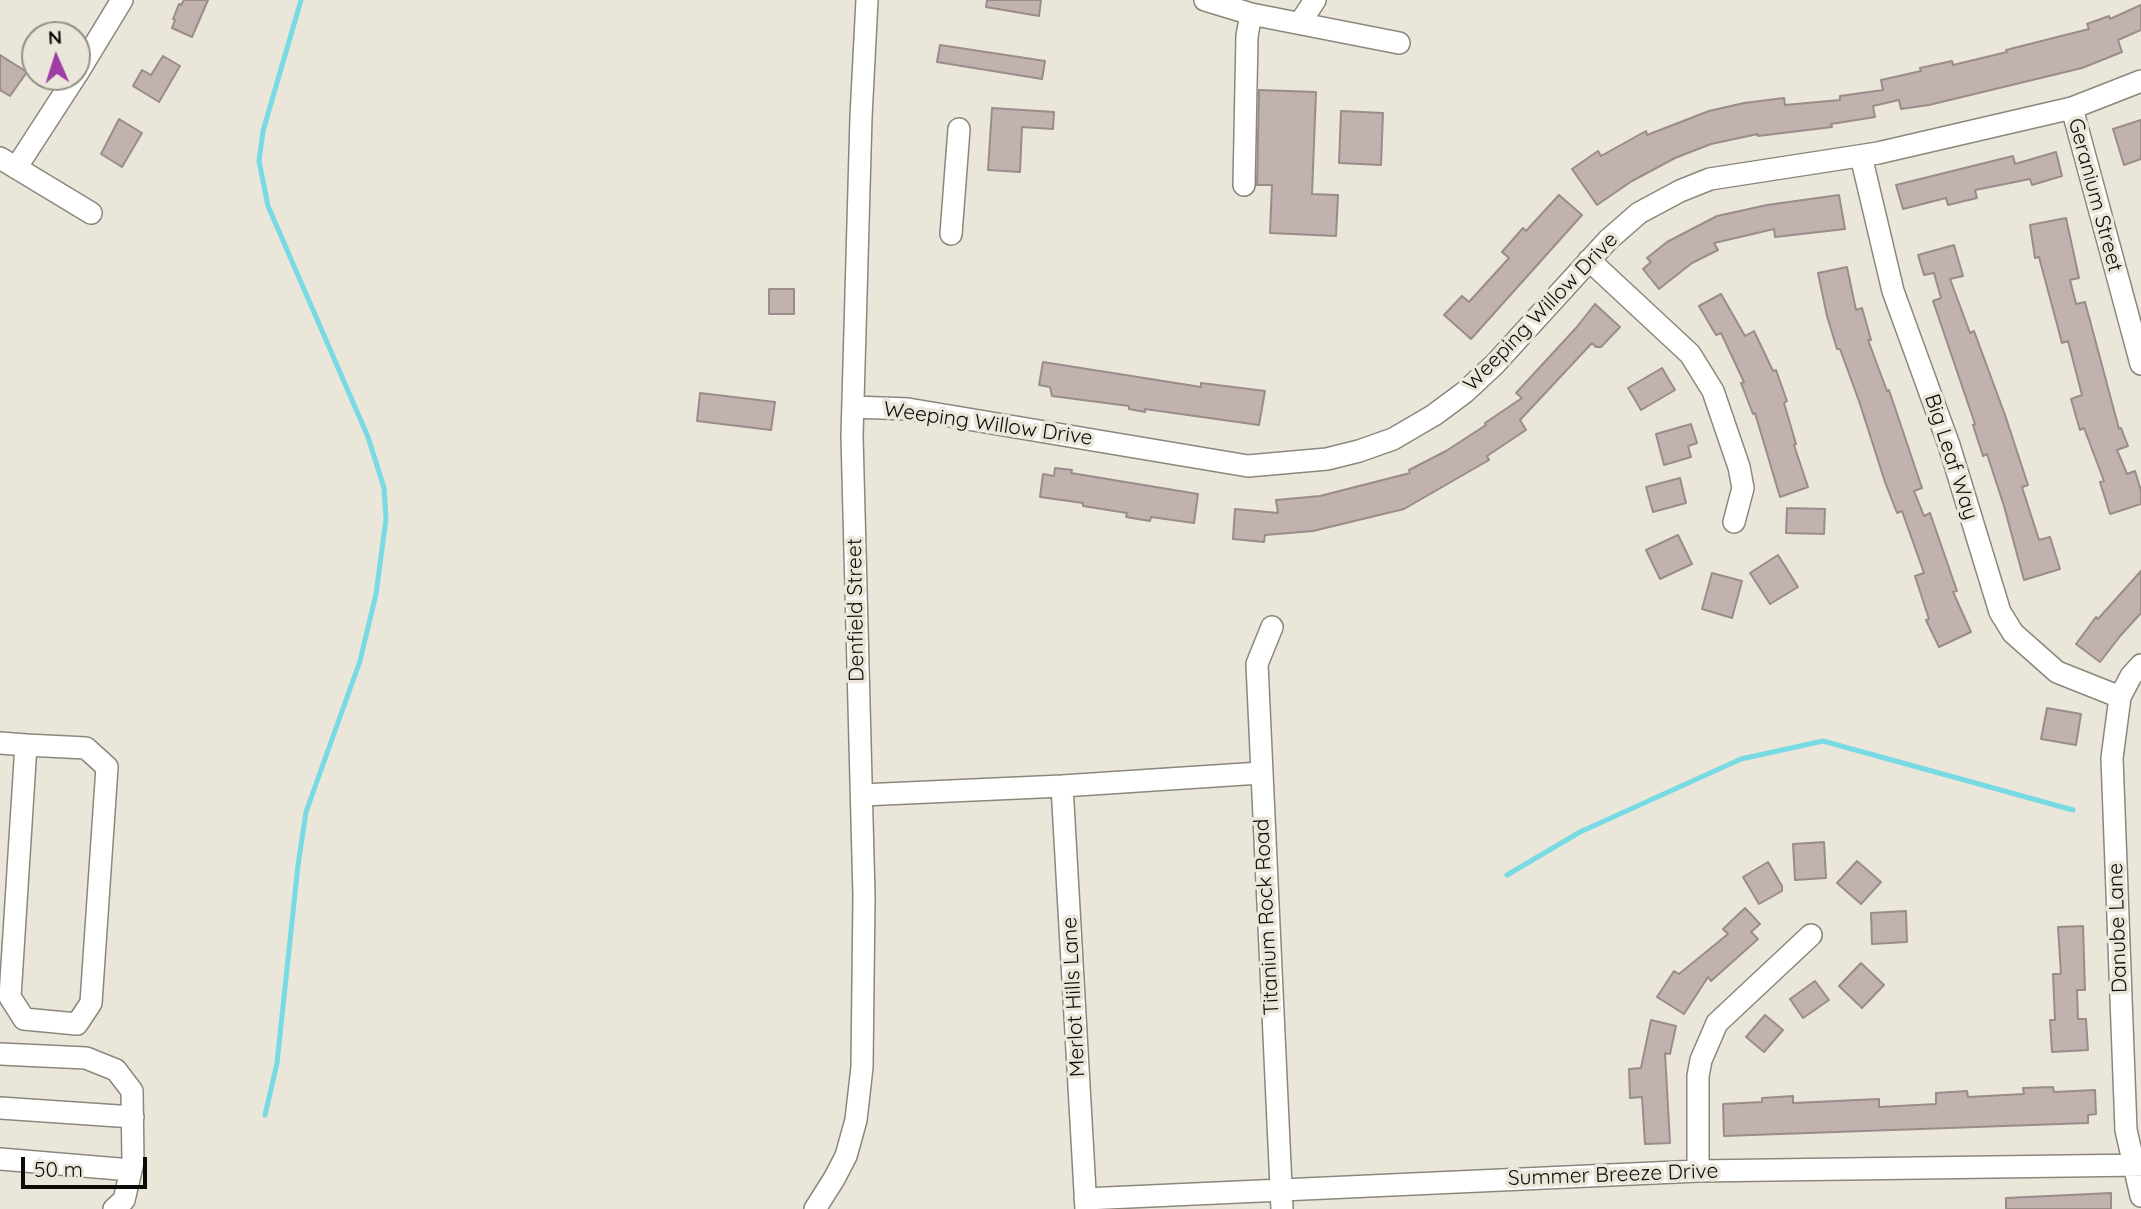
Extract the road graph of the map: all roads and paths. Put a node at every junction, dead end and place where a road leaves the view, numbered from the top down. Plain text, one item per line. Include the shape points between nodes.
1 (121, 0) edge
2 (867, 0) edge
3 (1205, 0) edge
4 (1315, 0) edge
5 (1251, 14) junction
6 (1300, 23) junction
7 (1398, 43) dead end
8 (91, 51) edge
9 (2141, 82) edge
10 (64, 91) edge
11 (2072, 108) junction
12 (959, 129) dead end
13 (1861, 156) junction
14 (8, 163) edge
15 (1244, 184) dead end
16 (91, 213) dead end
17 (951, 234) dead end
18 (1589, 260) junction
19 (2141, 364) edge
20 (853, 407) junction
21 (1734, 522) dead end
22 (1272, 627) dead end
23 (2141, 665) edge
24 (2120, 697) junction
25 (0, 743) edge
26 (26, 745) junction
27 (1260, 773) junction
28 (1062, 786) junction
29 (862, 795) junction
30 (1811, 935) dead end
31 (2131, 1005) edge
32 (0, 1054) edge
33 (0, 1108) edge
34 (133, 1117) junction
35 (0, 1159) edge
36 (2137, 1165) edge
37 (131, 1170) junction
38 (1698, 1171) junction
39 (2141, 1196) edge
40 (1281, 1199) edge
41 (1085, 1204) edge
42 (114, 1209) edge
43 (814, 1209) edge

1 - 8 street
2 - 20 street, Denfield Street
3 - 5 street
4 - 6 street
5 - 6 street
5 - 15 street
6 - 7 street
9 - 11 street, Weeping Willow Drive
10 - 14 street
11 - 13 street, Weeping Willow Drive
11 - 19 street, Geranium Street
12 - 17 street
13 - 18 street, Weeping Willow Drive via 1710,179 1639,213
13 - 24 street, Big Leaf Way via 1893,291 1950,445 2000,612 2013,634 2057,672
14 - 16 street
18 - 20 street, Weeping Willow Drive via 1465,392 1392,439 1327,459 1248,466 908,409
18 - 21 street via 1690,354 1713,391 1740,467 1743,488
20 - 29 street, Denfield Street
22 - 27 street, Titanium Rock Road via 1257,664
23 - 24 street, Danube Lane
24 - 31 street, Danube Lane via 2112,758
25 - 26 street
26 - 26 street via 10,998 24,1019 77,1024 91,1003 107,767 86,748
27 - 28 street
27 - 40 street, Titanium Rock Road
28 - 29 street
28 - 41 street, Merlot Hills Lane
29 - 43 street, Denfield Street via 864,984 856,1119 849,1147
30 - 38 street via 1717,1023 1698,1076
31 - 36 street, Danube Lane via 2126,1130
32 - 34 street via 86,1058 116,1070 132,1091
33 - 34 street
34 - 37 street
35 - 37 street
36 - 38 street, Summer Breeze Drive
36 - 39 street, Danube Lane
37 - 42 street via 124,1200
38 - 40 street, Summer Breeze Drive
40 - 41 street, Summer Breeze Drive

